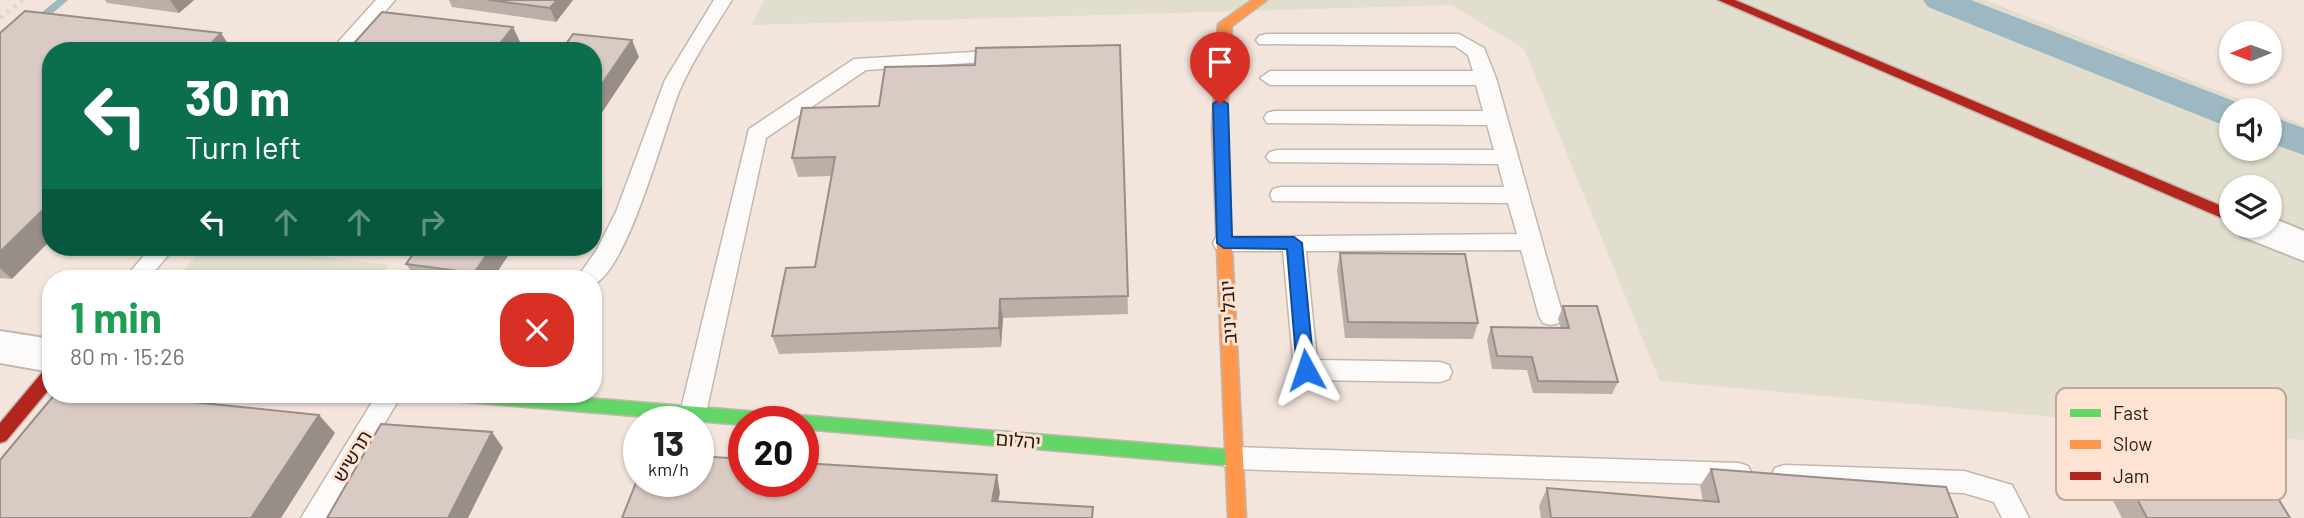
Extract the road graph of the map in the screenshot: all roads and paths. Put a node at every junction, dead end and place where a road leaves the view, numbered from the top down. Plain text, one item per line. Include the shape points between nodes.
1 (23, 0) edge
2 (386, 0) edge
3 (723, 0) edge
4 (1261, 0) edge
5 (1724, 0) edge
6 (0, 18) edge
7 (1266, 40) dead end
8 (348, 42) edge
9 (1023, 55) edge
10 (1270, 78) dead end
11 (1486, 78) junction
12 (1274, 118) dead end
13 (1497, 118) junction
14 (1277, 157) dead end
15 (1507, 157) junction
16 (1281, 195) dead end
17 (1517, 195) junction
18 (2219, 211) edge
19 (2282, 238) edge
20 (1530, 242) junction
21 (1224, 243) junction
22 (1294, 243) junction
23 (2304, 247) edge
24 (156, 256) edge
25 (143, 270) edge
26 (595, 270) edge
27 (1551, 316) dead end
28 (0, 348) edge
29 (42, 355) edge
30 (1440, 372) dead end
31 (42, 385) edge
32 (384, 403) edge
33 (575, 403) edge
34 (695, 406) edge
35 (623, 407) edge
36 (819, 423) edge
37 (0, 436) edge
38 (1233, 458) junction
39 (314, 518) edge
40 (1237, 518) edge
41 (2016, 518) edge

1 - 6 path
2 - 8 lane
3 - 26 lane via 683,61 618,236
4 - 21 street, יובל יניב via 1225,23 1219,130
5 - 18 street
7 - 11 lane via 1459,40 1477,52
9 - 34 lane via 861,64 755,134
10 - 11 lane
11 - 13 lane
12 - 13 lane
13 - 15 lane
14 - 15 lane
15 - 17 lane
16 - 17 lane
17 - 20 lane
19 - 23 street
20 - 22 lane
20 - 27 lane
21 - 22 lane
21 - 38 street, יובל יניב
22 - 30 lane via 1306,370
24 - 25 lane
28 - 29 street
31 - 37 street
32 - 39 lane, תרשיש
33 - 35 street
36 - 38 street, יהלום
38 - 40 street, יובל יניב
38 - 41 lane via 1964,482 2003,493

